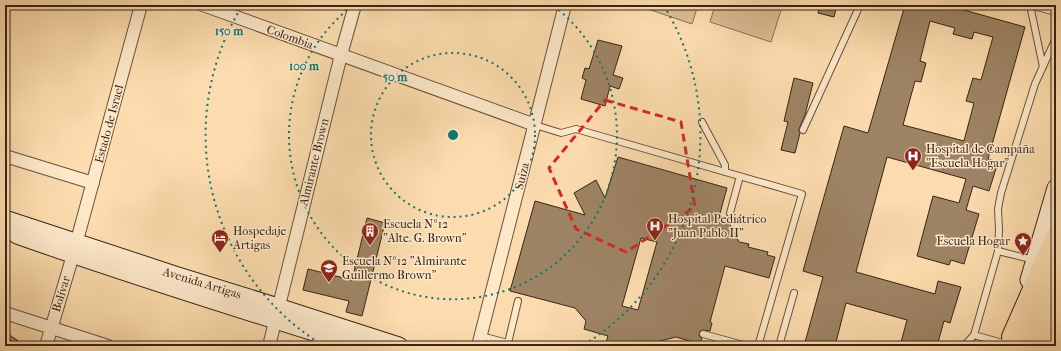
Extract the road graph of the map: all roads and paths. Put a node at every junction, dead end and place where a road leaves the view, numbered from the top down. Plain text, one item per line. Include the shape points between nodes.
1 (141, 5) edge
2 (203, 5) edge
3 (355, 5) edge
4 (565, 5) edge
5 (860, 5) edge
6 (1029, 5) edge
7 (1056, 12) edge
8 (1056, 38) edge
9 (341, 55) junction
10 (1043, 67) junction
11 (702, 122) dead end
12 (535, 125) junction
13 (803, 130) dead end
14 (5, 156) edge
15 (725, 172) junction
16 (740, 176) junction
17 (93, 183) junction
18 (1056, 188) edge
19 (730, 212) dead end
20 (5, 219) edge
21 (5, 231) edge
22 (1056, 237) edge
23 (75, 249) junction
24 (998, 251) junction
25 (1056, 256) edge
26 (1035, 260) junction
27 (794, 294) dead end
28 (518, 302) dead end
29 (5, 313) edge
30 (276, 313) junction
31 (1056, 317) edge
32 (1056, 324) edge
33 (51, 327) junction
34 (703, 334) dead end
35 (974, 335) junction
36 (479, 341) edge
37 (1016, 344) edge
38 (46, 346) edge
39 (108, 346) edge
40 (269, 346) edge
41 (359, 346) edge
42 (399, 346) edge
43 (748, 346) edge
44 (758, 346) edge
45 (779, 346) edge
46 (964, 346) edge
47 (1048, 346) edge

1 - 17 street, Estado de Israel
2 - 9 street, Colombia
3 - 9 street, Almirante Brown
4 - 12 street, Suiza
5 - 13 lane
6 - 7 lane
6 - 10 lane
8 - 10 lane
9 - 12 street, Colombia
9 - 30 street, Almirante Brown
10 - 24 lane via 1035,84 1001,193 998,210
11 - 15 lane via 725,165
12 - 15 lane via 561,133 576,129
12 - 36 street, Suiza
14 - 17 street
15 - 16 lane
16 - 19 lane
16 - 44 lane via 802,194
17 - 23 street, Estado de Israel
18 - 26 main road
20 - 23 main road, Avenida Artigas
21 - 23 main road, Avenida Artigas
22 - 37 highway
23 - 30 main road, Avenida Artigas
23 - 33 street, Bolívar
24 - 26 lane
24 - 35 lane
25 - 37 highway
26 - 37 main road
27 - 45 lane
28 - 36 lane via 508,343
29 - 33 street
30 - 40 street, Almirante Brown
30 - 41 main road, Avenida Artigas
30 - 42 main road, Avenida Artigas
31 - 47 highway
32 - 47 highway
33 - 38 street, Bolívar
33 - 39 street
34 - 43 lane
35 - 37 lane
35 - 46 lane

